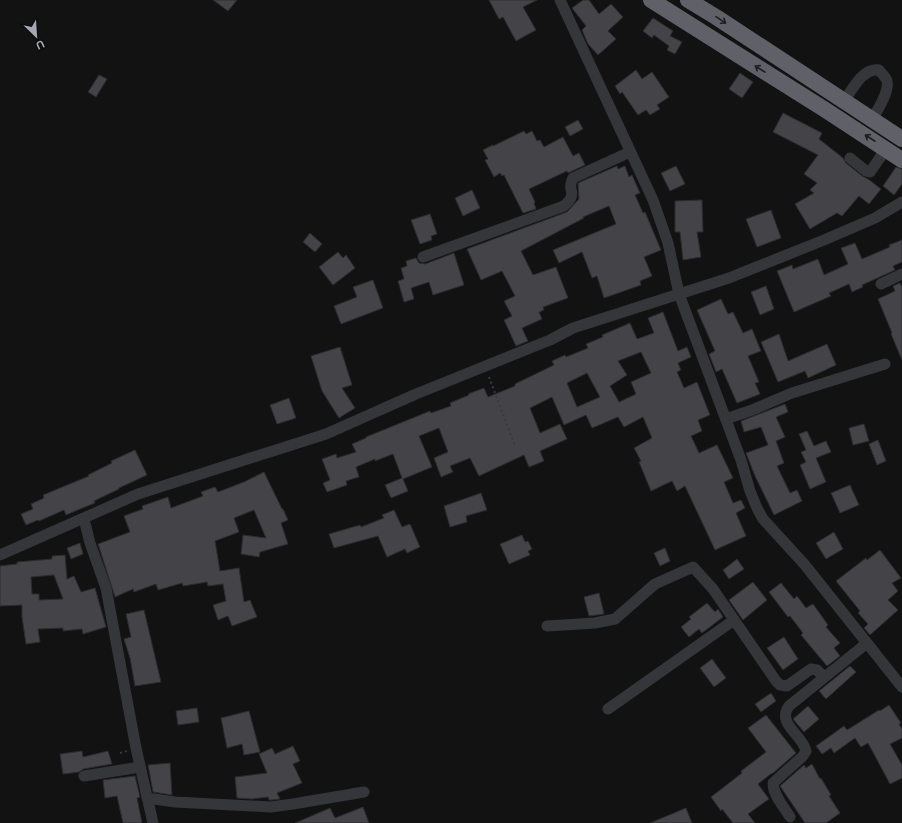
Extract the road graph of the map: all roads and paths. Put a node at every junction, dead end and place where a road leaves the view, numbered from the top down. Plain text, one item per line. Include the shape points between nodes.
1 (560, 0) edge
2 (650, 0) edge
3 (688, 0) edge
4 (844, 101) junction
5 (872, 120) junction
6 (902, 140) edge
7 (886, 149) junction
8 (630, 152) junction
9 (850, 158) dead end
10 (902, 160) edge
11 (902, 202) edge
12 (423, 257) dead end
13 (902, 274) edge
14 (881, 284) dead end
15 (679, 294) junction
16 (885, 364) dead end
17 (485, 366) junction
18 (726, 419) junction
19 (515, 446) dead end
20 (84, 519) junction
21 (0, 555) edge
22 (734, 620) junction
23 (547, 626) dead end
24 (867, 643) junction
25 (824, 677) junction
26 (902, 687) edge
27 (608, 709) dead end
28 (140, 766) junction
29 (84, 776) dead end
30 (364, 792) dead end
31 (147, 798) junction
32 (790, 817) dead end
33 (153, 823) edge

1 - 8 street
7 -> 2 highway
3 -> 4 highway
4 - 5 highway
4 - 5 street via 865,74 870,70 879,70 888,82
5 - 6 highway
7 - 9 street via 870,172
7 - 10 highway
8 - 12 street via 573,178 570,185 572,197 560,208
8 - 15 street via 660,218
11 - 15 street via 875,218 824,240 729,278
13 - 14 street
15 - 17 street via 573,328
15 - 18 street
16 - 18 street via 792,393
17 - 19 path
17 - 20 street via 326,434 138,494
18 - 24 street via 750,491 764,519
20 - 21 street
20 - 28 street via 106,588
22 - 23 street via 713,589 693,567 655,584 615,618 595,623
22 - 25 street via 780,685 786,686 811,669 817,670
22 - 27 street
24 - 25 street
24 - 26 street
25 - 32 street via 785,712 787,724 806,751 804,756 773,783 776,795
28 - 29 street
28 - 31 street
30 - 31 street via 271,806 175,802
31 - 33 street

